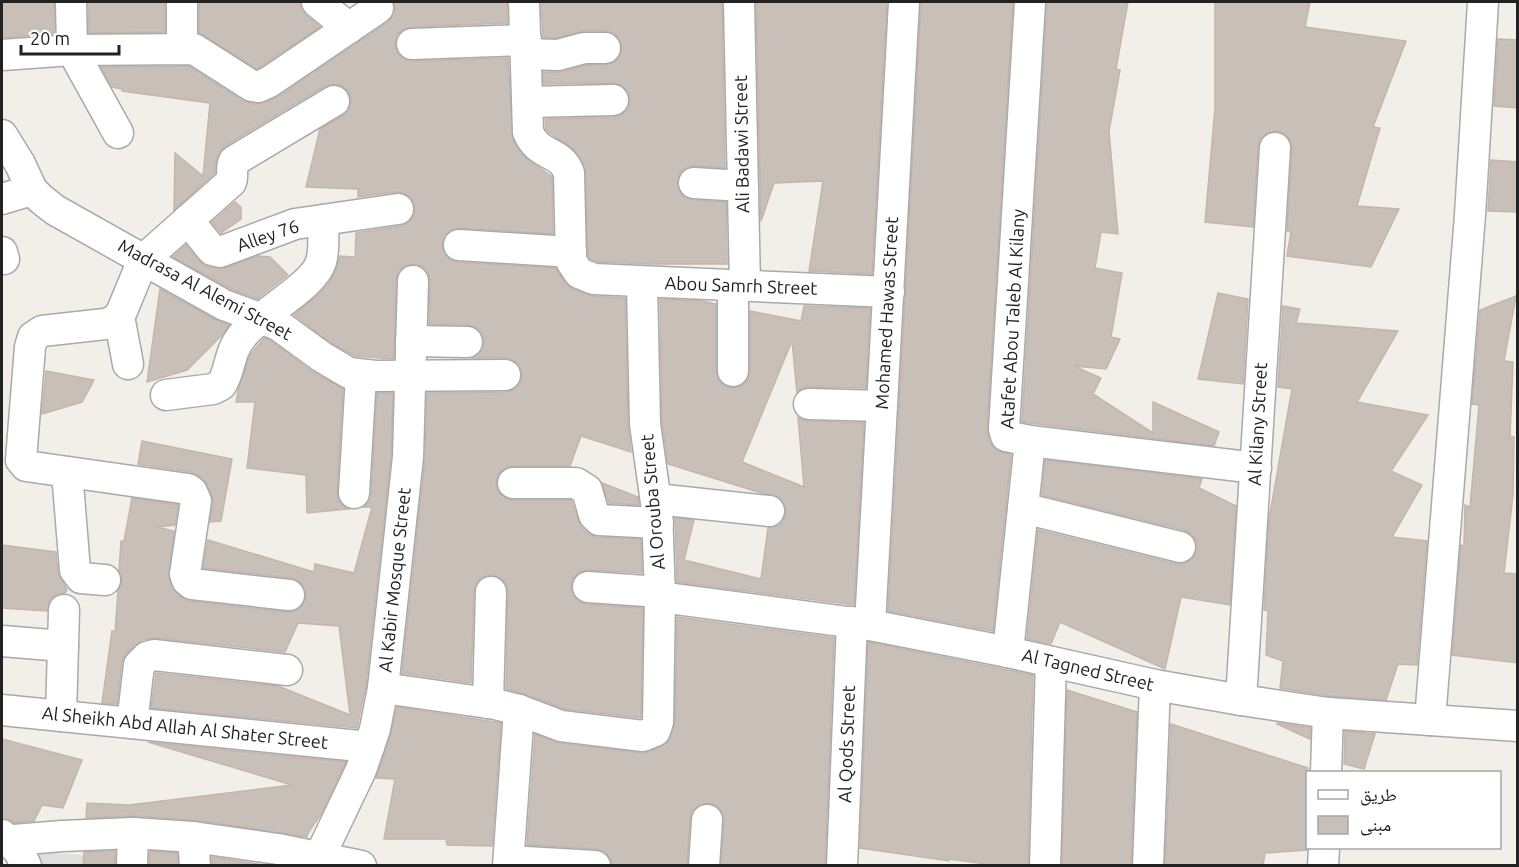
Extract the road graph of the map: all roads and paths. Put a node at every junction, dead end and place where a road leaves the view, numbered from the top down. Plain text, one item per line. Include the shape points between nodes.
1 (71, 2) edge
2 (182, 2) edge
3 (317, 2) edge
4 (524, 2) edge
5 (739, 2) edge
6 (904, 2) edge
7 (1030, 2) edge
8 (1483, 2) edge
9 (378, 8) dead end
10 (349, 28) junction
11 (412, 44) dead end
12 (526, 47) junction
13 (605, 48) dead end
14 (182, 49) junction
15 (72, 50) junction
16 (2, 55) edge
17 (613, 100) dead end
18 (334, 101) dead end
19 (528, 102) junction
20 (118, 133) dead end
21 (2, 135) edge
22 (1275, 148) dead end
23 (694, 183) dead end
24 (743, 186) junction
25 (32, 190) junction
26 (2, 199) edge
27 (398, 209) dead end
28 (188, 220) junction
29 (323, 220) junction
30 (459, 244) dead end
31 (571, 252) junction
32 (143, 260) junction
33 (413, 281) dead end
34 (642, 282) junction
35 (739, 285) junction
36 (889, 292) junction
37 (120, 316) junction
38 (260, 318) junction
39 (411, 341) junction
40 (467, 342) dead end
41 (128, 364) dead end
42 (733, 371) dead end
43 (505, 375) dead end
44 (361, 376) junction
45 (410, 376) junction
46 (166, 395) dead end
47 (809, 404) dead end
48 (882, 406) junction
49 (13, 410) edge
50 (1030, 441) junction
51 (1256, 468) junction
52 (67, 472) junction
53 (513, 483) dead end
54 (354, 493) dead end
55 (1023, 508) junction
56 (657, 511) junction
57 (769, 511) dead end
58 (1180, 548) dead end
59 (105, 580) dead end
60 (588, 587) dead end
61 (490, 592) dead end
62 (660, 594) junction
63 (289, 595) dead end
64 (64, 610) dead end
65 (861, 624) junction
66 (2, 641) edge
67 (63, 646) junction
68 (1008, 652) junction
69 (1051, 662) junction
70 (287, 670) dead end
71 (1155, 685) junction
72 (383, 688) junction
73 (1242, 700) junction
74 (488, 703) junction
75 (2, 710) edge
76 (519, 710) junction
77 (1328, 713) junction
78 (61, 716) junction
79 (1430, 720) junction
80 (132, 723) junction
81 (1518, 726) edge
82 (369, 747) junction
83 (1326, 771) edge
84 (707, 820) dead end
85 (133, 833) junction
86 (4, 839) edge
87 (1324, 849) edge
88 (194, 851) edge
89 (318, 862) edge
90 (508, 863) edge
91 (26, 866) edge
92 (132, 866) edge
93 (361, 866) edge
94 (595, 866) edge
95 (704, 866) edge
96 (842, 866) edge
97 (1045, 866) edge
98 (1148, 866) edge
99 (1323, 866) edge

1 - 15 street
2 - 14 street
3 - 10 street
4 - 12 street
5 - 24 street, Ali Badawi Street
6 - 36 street, Mohamed Hawas Street
7 - 50 street, Atafet Abou Taleb Al Kilany via 1004,429 1009,438
8 - 79 street
9 - 10 street
10 - 14 street via 258,87 200,51
11 - 12 street
12 - 13 street via 558,55 584,48
12 - 19 street
14 - 15 street
15 - 16 street
15 - 20 street
17 - 19 street
18 - 28 street via 237,159 232,165 231,182
19 - 31 street via 531,140 542,151 562,160 569,173
21 - 25 street, Madrasa Al Alemi Street
22 - 51 street, Al Kilany Street
23 - 24 street
24 - 35 street, Ali Badawi Street
25 - 26 street
25 - 32 street, Madrasa Al Alemi Street via 55,210
27 - 29 street, Alley 76
28 - 29 street, Alley 76 via 212,250 218,252 295,224
28 - 32 street
29 - 38 street via 321,262 315,272
30 - 31 street
31 - 34 street, Abou Samrh Street via 574,268 586,278
32 - 37 street
32 - 38 street, Madrasa Al Alemi Street via 224,304
33 - 39 street, Al Kabir Mosque Street
34 - 35 street, Abou Samrh Street
34 - 56 street, Al Orouba Street via 645,424
35 - 36 street, Abou Samrh Street
35 - 42 street, Ali Badawi Street
36 - 48 street, Mohamed Hawas Street
37 - 41 street
37 - 49 street via 105,324 37,333 31,342
38 - 44 street, Madrasa Al Alemi Street via 289,332 336,366
38 - 46 street via 234,347 221,385
39 - 40 street
39 - 45 street, Al Kabir Mosque Street
43 - 45 street, Madrasa Al Alemi Street
44 - 45 street, Madrasa Al Alemi Street
44 - 54 street
45 - 72 street, Al Kabir Mosque Street via 408,457
47 - 48 street
48 - 65 street, Mohamed Hawas Street
49 - 52 street via 23,464
50 - 51 street
50 - 55 street, Atafet Abou Taleb Al Kilany
51 - 73 street, Al Kilany Street
52 - 59 street via 75,570 81,578
52 - 63 street via 188,489 196,501 187,580 192,584
53 - 56 street via 576,483 588,490 598,520
55 - 58 street
55 - 68 street, Atafet Abou Taleb Al Kilany
56 - 57 street
56 - 62 street, Al Orouba Street
60 - 62 street, Al Tagned Street
61 - 74 street
62 - 65 street, Al Tagned Street
62 - 76 street, Al Orouba Street via 658,722 652,734 561,726
64 - 67 street
65 - 68 street, Al Tagned Street
65 - 96 street, Al Qods Street
66 - 67 street
67 - 78 street
68 - 69 street, Al Tagned Street
69 - 71 street, Al Tagned Street
69 - 97 street
70 - 80 street via 147,657 139,665
71 - 73 street, Al Tagned Street
71 - 98 street
72 - 74 street
72 - 82 street, Al Kabir Mosque Street
73 - 77 street, Al Tagned Street
74 - 76 street
75 - 78 street, Al Sheikh Abd Allah Al Shater Street
76 - 90 street
77 - 79 street, Al Tagned Street
77 - 83 street
78 - 80 street, Al Sheikh Abd Allah Al Shater Street
79 - 81 street, Al Tagned Street
80 - 82 street, Al Sheikh Abd Allah Al Shater Street
82 - 89 street, Al Kabir Mosque Street
84 - 95 street
85 - 86 street
85 - 88 street
85 - 92 street
86 - 91 street via 19,851
87 - 99 street
88 - 89 street via 278,849
89 - 93 street
90 - 94 street

